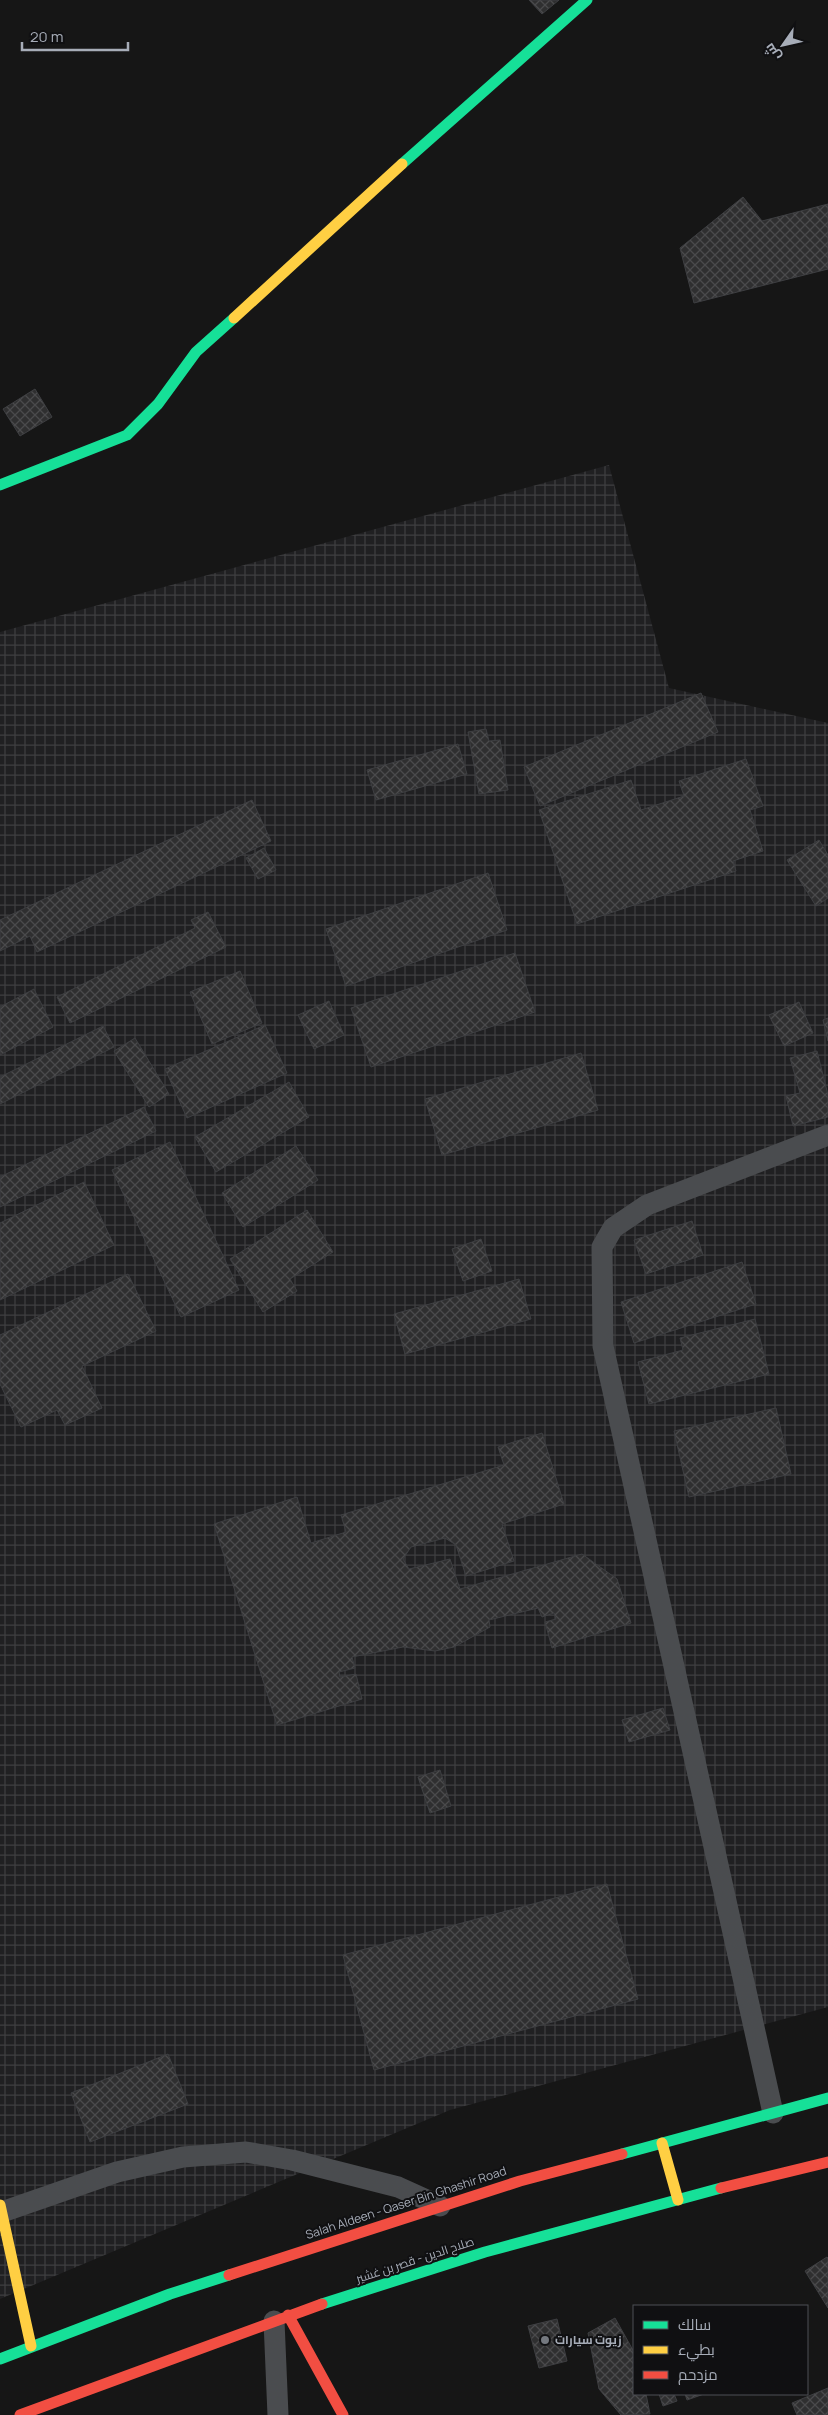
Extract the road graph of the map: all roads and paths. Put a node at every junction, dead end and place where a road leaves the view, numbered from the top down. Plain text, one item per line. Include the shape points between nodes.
1 (588, 0) edge
2 (0, 485) edge
3 (828, 1134) edge
4 (828, 2098) edge
5 (773, 2113) junction
6 (662, 2143) junction
7 (828, 2162) edge
8 (678, 2200) junction
9 (440, 2206) junction
10 (1, 2208) edge
11 (281, 2318) junction
12 (31, 2346) junction
13 (0, 2359) edge
14 (20, 2415) edge
15 (278, 2415) edge
16 (343, 2415) edge

1 - 2 main road via 196,352 158,404 127,435
3 - 5 lane via 647,1205 613,1228 602,1247 603,1346
4 - 5 main road, Salah Aldeen - Qaser Bin Ghashir Road
5 - 6 main road, Salah Aldeen - Qaser Bin Ghashir Road
6 - 8 main road
6 - 9 main road, Salah Aldeen - Qaser Bin Ghashir Road
7 - 8 main road, صلاح الدين - قصر بن غشير
8 - 11 main road, صلاح الدين - قصر بن غشير via 485,2252
9 - 10 lane via 398,2187 292,2160 246,2152 182,2157 117,2172
9 - 12 main road, Salah Aldeen - Qaser Bin Ghashir Road via 170,2294
10 - 12 main road
11 - 14 main road, صلاح الدين - قصر بن غشير
11 - 15 lane
11 - 16 main road
12 - 13 main road, Salah Aldeen - Qaser Bin Ghashir Road

